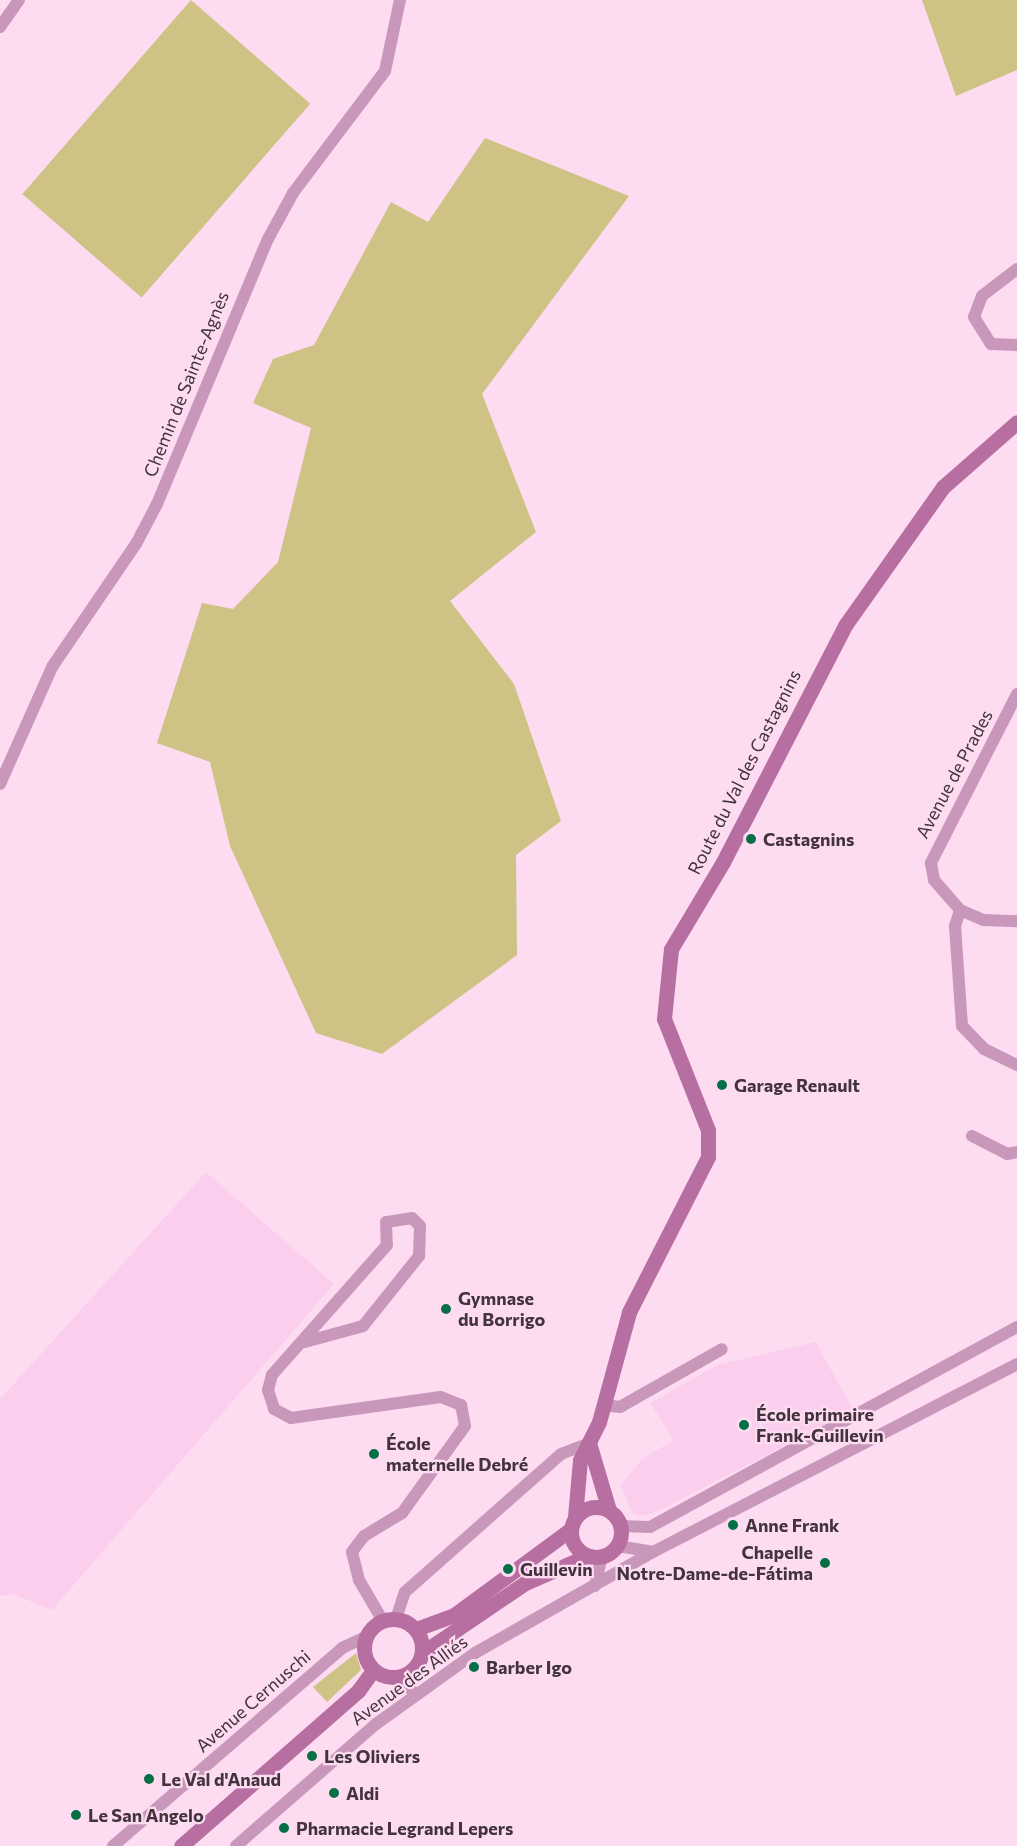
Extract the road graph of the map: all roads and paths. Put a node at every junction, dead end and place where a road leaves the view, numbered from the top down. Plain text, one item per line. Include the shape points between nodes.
1 (20, 0) edge
2 (400, 0) edge
3 (0, 27) edge
4 (1017, 268) edge
5 (1017, 345) edge
6 (1017, 422) edge
7 (1017, 694) edge
8 (0, 784) edge
9 (960, 910) junction
10 (1017, 921) edge
11 (1017, 1065) edge
12 (972, 1136) dead end
13 (1017, 1152) edge
14 (1017, 1327) edge
15 (301, 1343) junction
16 (722, 1349) dead end
17 (1017, 1364) edge
18 (604, 1405) junction
19 (589, 1443) junction
20 (609, 1510) junction
21 (573, 1523) junction
22 (621, 1526) junction
23 (617, 1546) junction
24 (653, 1551) junction
25 (594, 1556) junction
26 (595, 1586) junction
27 (389, 1620) junction
28 (416, 1629) junction
29 (366, 1637) junction
30 (422, 1653) junction
31 (373, 1670) junction
32 (404, 1676) junction
33 (414, 1695) junction
34 (113, 1846) edge
35 (181, 1846) edge
36 (236, 1846) edge

1 - 3 street
2 - 8 street, Chemin de Sainte-Agnès via 385,71 293,194 268,239 157,504 136,544 52,667
4 - 5 street via 982,296 974,317 991,344
6 - 18 street, Route du Val des Castagnins via 943,487 846,624 723,862 671,949 664,1019 708,1130 709,1151 704,1175 629,1312
7 - 9 street, Avenue de Prades via 933,849 934,880
9 - 10 street, Avenue de Prades via 984,920
9 - 11 street via 955,926 962,1026 984,1049
12 - 13 street via 1007,1154
14 - 22 street via 650,1527
15 - 15 street via 363,1326 419,1256 420,1226 412,1218 386,1222 387,1245
15 - 27 street via 272,1375 269,1401 280,1414 306,1417 441,1397 455,1398 465,1415 465,1425 402,1513 364,1536 352,1552 359,1580
16 - 18 street via 620,1407
17 - 24 street, Avenue des Alliés
18 - 19 street, Route du Val des Castagnins
19 - 20 street
19 - 21 street, Route du Val des Castagnins via 580,1460
19 - 27 street via 561,1454 405,1592
20 - 21 street via 594,1506
20 - 22 street
21 - 25 street via 576,1548
21 - 28 street via 454,1616
22 - 23 street
23 - 24 street
23 - 25 street
24 - 26 street, Avenue des Alliés
25 - 26 street
25 - 30 street via 525,1583
26 - 33 street, Avenue des Alliés via 475,1653
27 - 28 street
27 - 29 street
28 - 30 street
29 - 31 street via 364,1649
29 - 34 street, Avenue Cernuschi via 342,1648
30 - 32 street
31 - 32 street via 388,1677
31 - 35 street via 358,1691
32 - 33 street
33 - 36 street, Avenue des Alliés

